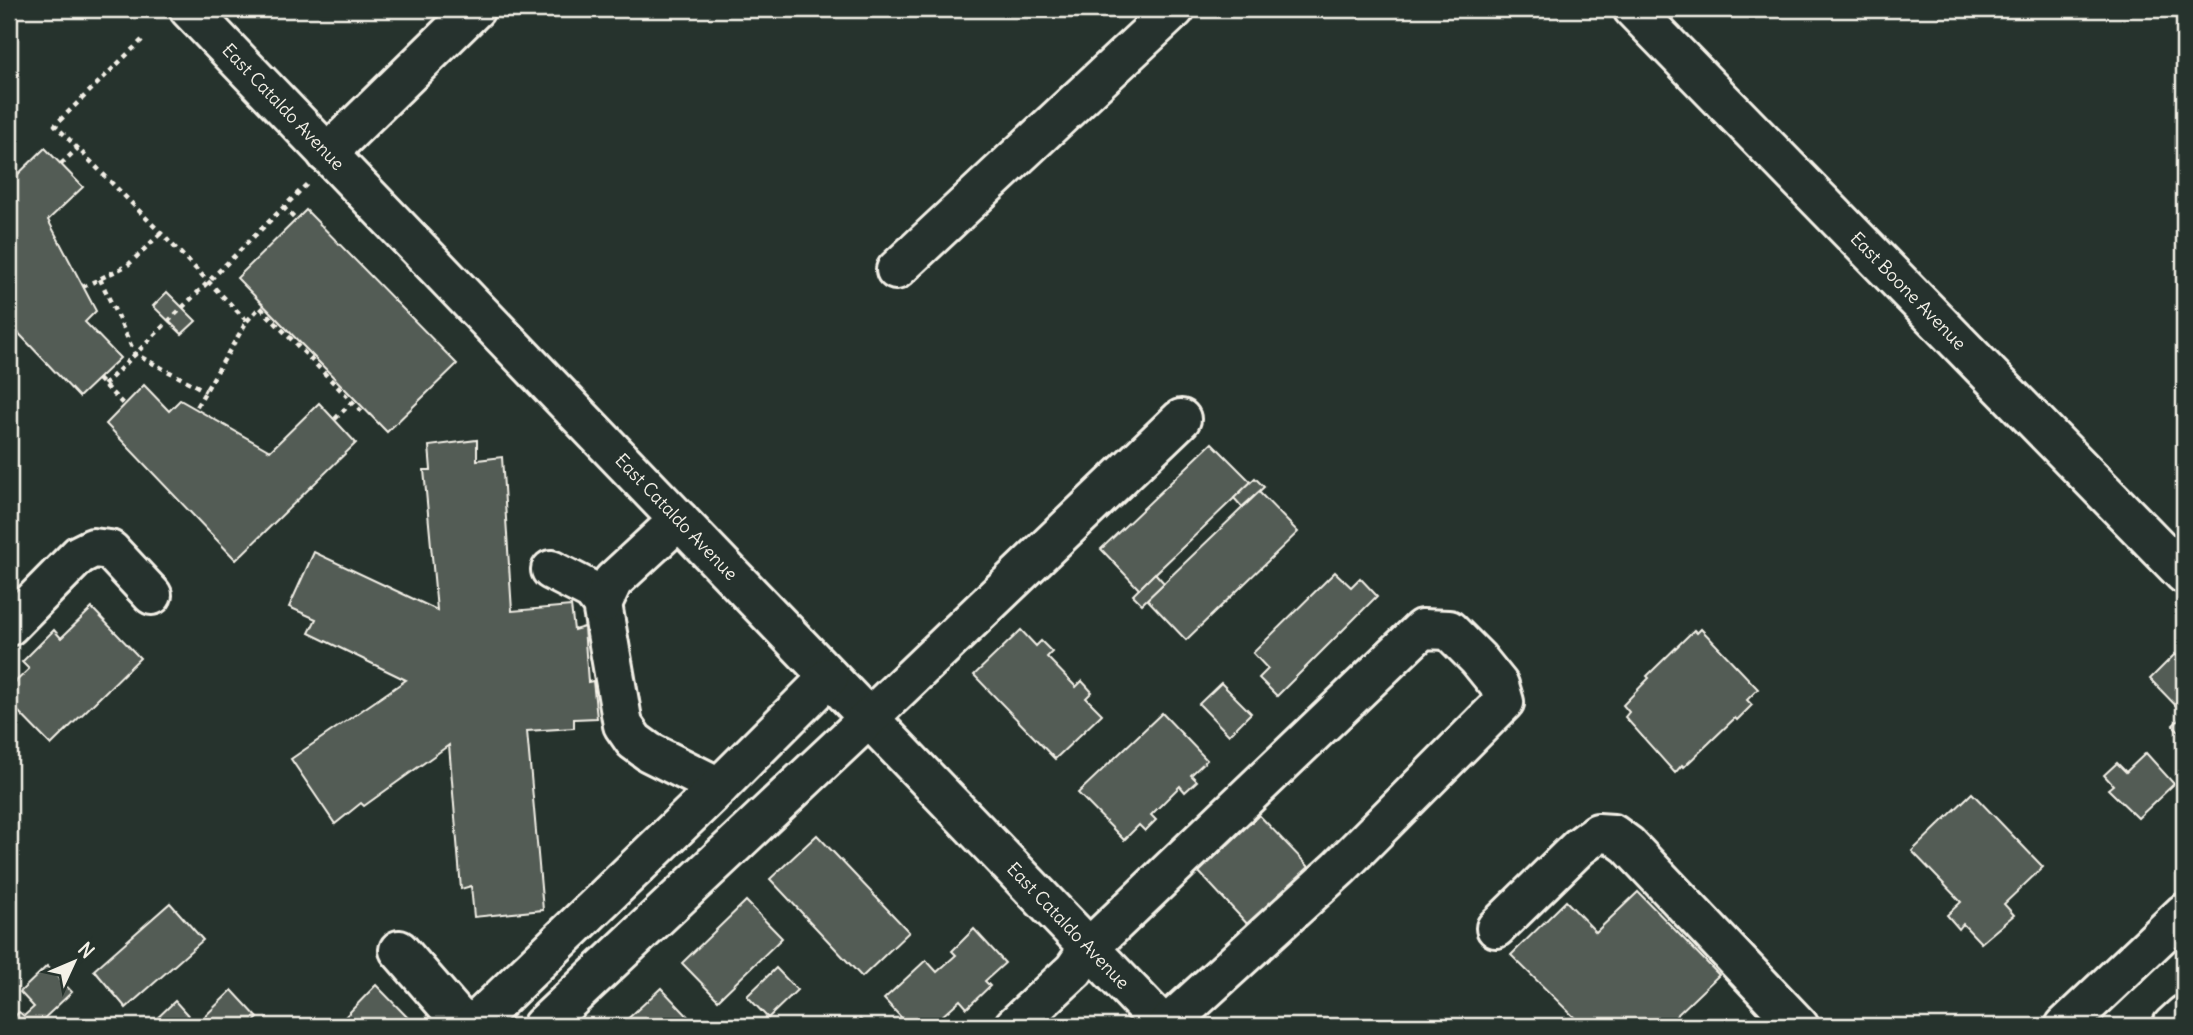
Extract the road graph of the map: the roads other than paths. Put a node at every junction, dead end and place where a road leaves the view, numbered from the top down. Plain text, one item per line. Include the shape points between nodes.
1 (189, 9) edge
2 (475, 9) edge
3 (1175, 9) edge
4 (1633, 9) edge
5 (320, 166) junction
6 (896, 270) dead end
7 (1181, 419) dead end
8 (679, 520) junction
9 (551, 570) dead end
10 (2184, 574) edge
11 (152, 595) dead end
12 (602, 604) junction
13 (9, 626) edge
14 (830, 677) junction
15 (869, 718) junction
16 (719, 787) junction
17 (2184, 913) edge
18 (1496, 928) dead end
19 (1089, 948) junction
20 (399, 950) dead end
21 (2184, 1014) edge
22 (466, 1026) edge
23 (472, 1026) edge
24 (542, 1026) edge
25 (1014, 1026) edge
26 (1165, 1026) edge
27 (1799, 1026) edge
28 (2065, 1026) edge
29 (2172, 1026) edge

1 - 5 street, East Cataldo Avenue
2 - 5 street
3 - 6 street
4 - 10 street, East Boone Avenue
5 - 8 street, East Cataldo Avenue
7 - 15 street
8 - 12 street via 613,581
8 - 14 street, East Cataldo Avenue
9 - 12 street via 592,591
11 - 13 street via 110,550 93,548 79,555
12 - 16 street via 622,725 649,752
14 - 15 street, East Cataldo Avenue
14 - 16 street
15 - 19 street, East Cataldo Avenue
15 - 24 street
16 - 23 street
17 - 28 street
18 - 27 street via 1578,847 1598,833 1613,834
19 - 25 street via 1074,970
19 - 26 street, East Cataldo Avenue
19 - 26 street via 1422,629 1450,630 1469,649 1499,685 1504,702 1339,868
20 - 22 street
21 - 29 street

